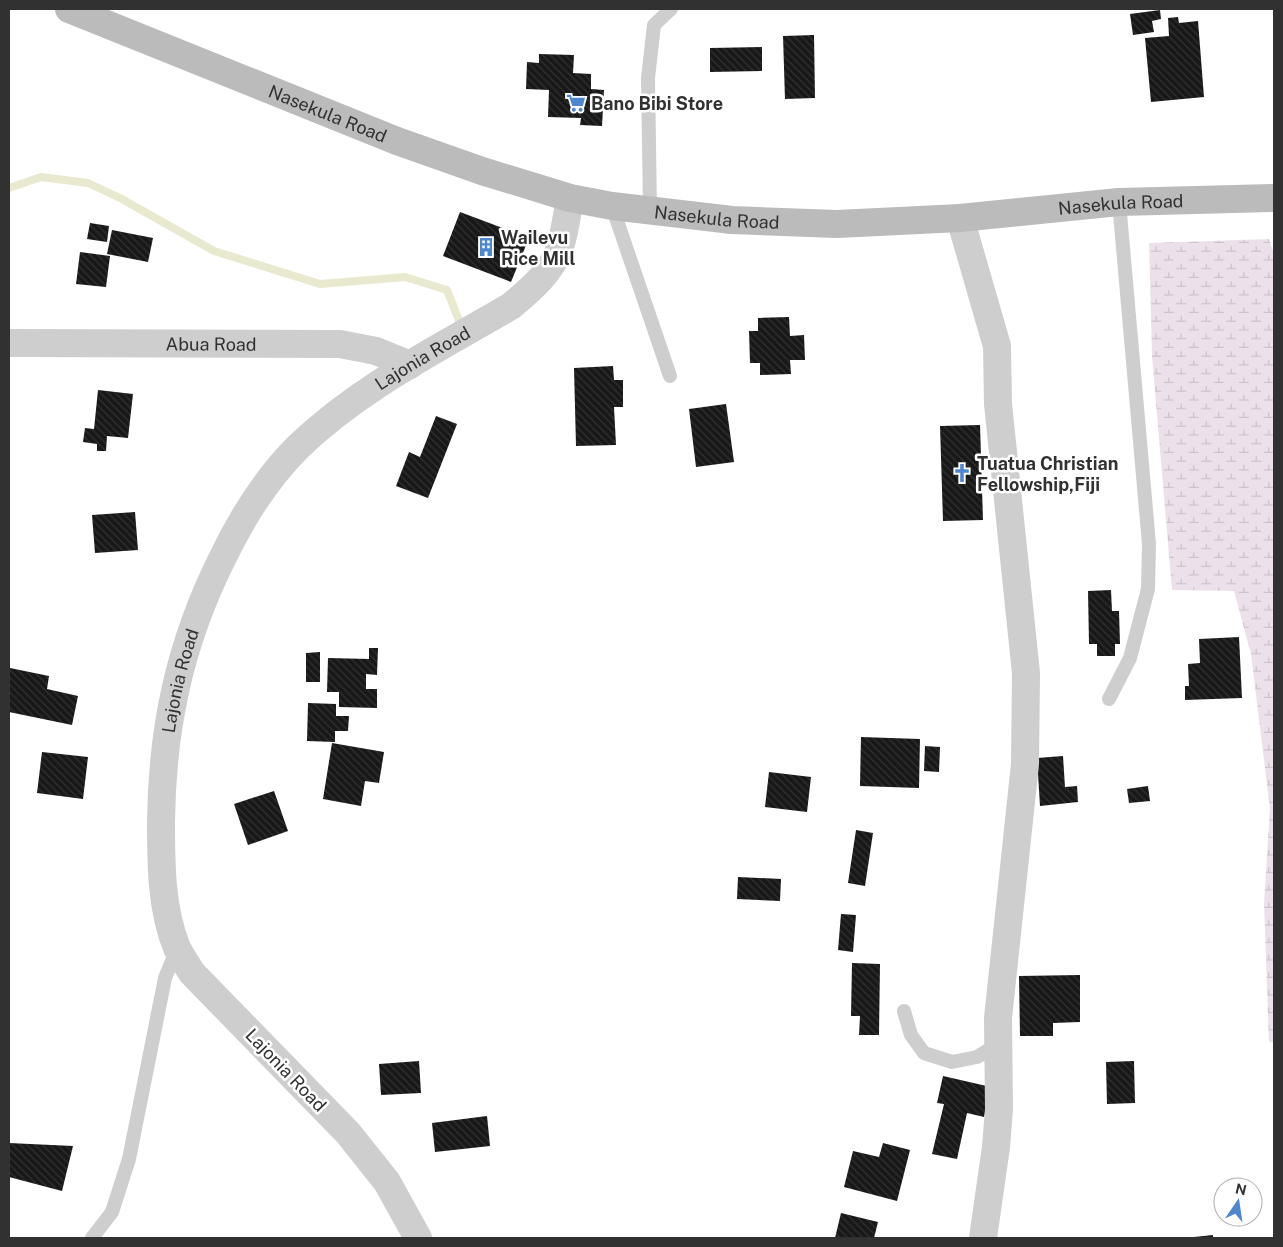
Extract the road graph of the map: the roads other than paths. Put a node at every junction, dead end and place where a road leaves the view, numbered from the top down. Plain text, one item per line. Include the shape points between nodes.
1 (69, 9) edge
2 (671, 9) edge
3 (570, 198) junction
4 (1274, 198) edge
5 (1119, 202) junction
6 (612, 206) junction
7 (650, 211) junction
8 (960, 218) junction
9 (9, 344) edge
10 (410, 365) junction
11 (670, 376) dead end
12 (1109, 699) dead end
13 (177, 948) junction
14 (904, 1011) dead end
15 (998, 1044) junction
16 (92, 1238) edge
17 (418, 1238) edge
18 (982, 1238) edge

1 - 3 main road, Nasekula Road via 397,141
2 - 7 lane via 654,25 648,78
3 - 6 main road, Nasekula Road
3 - 10 street, Lajonia Road via 560,249 548,271 532,288 511,306
4 - 5 main road, Nasekula Road
5 - 8 main road, Nasekula Road
5 - 12 lane via 1149,553 1148,589 1130,658
6 - 7 main road, Nasekula Road
6 - 11 lane
7 - 8 main road, Nasekula Road via 732,220 837,224
8 - 15 street via 997,346 998,404 1026,673 1025,764
9 - 10 street, Abua Road via 340,344 376,351
10 - 13 street, Lajonia Road via 354,399 299,447 265,484 240,523 193,623 176,678 161,788 165,904
13 - 16 lane via 165,978 129,1159 112,1212
13 - 17 street, Lajonia Road via 192,973 348,1133 387,1182
14 - 15 lane via 910,1035 924,1053 952,1062 977,1057
15 - 18 street via 998,1119

